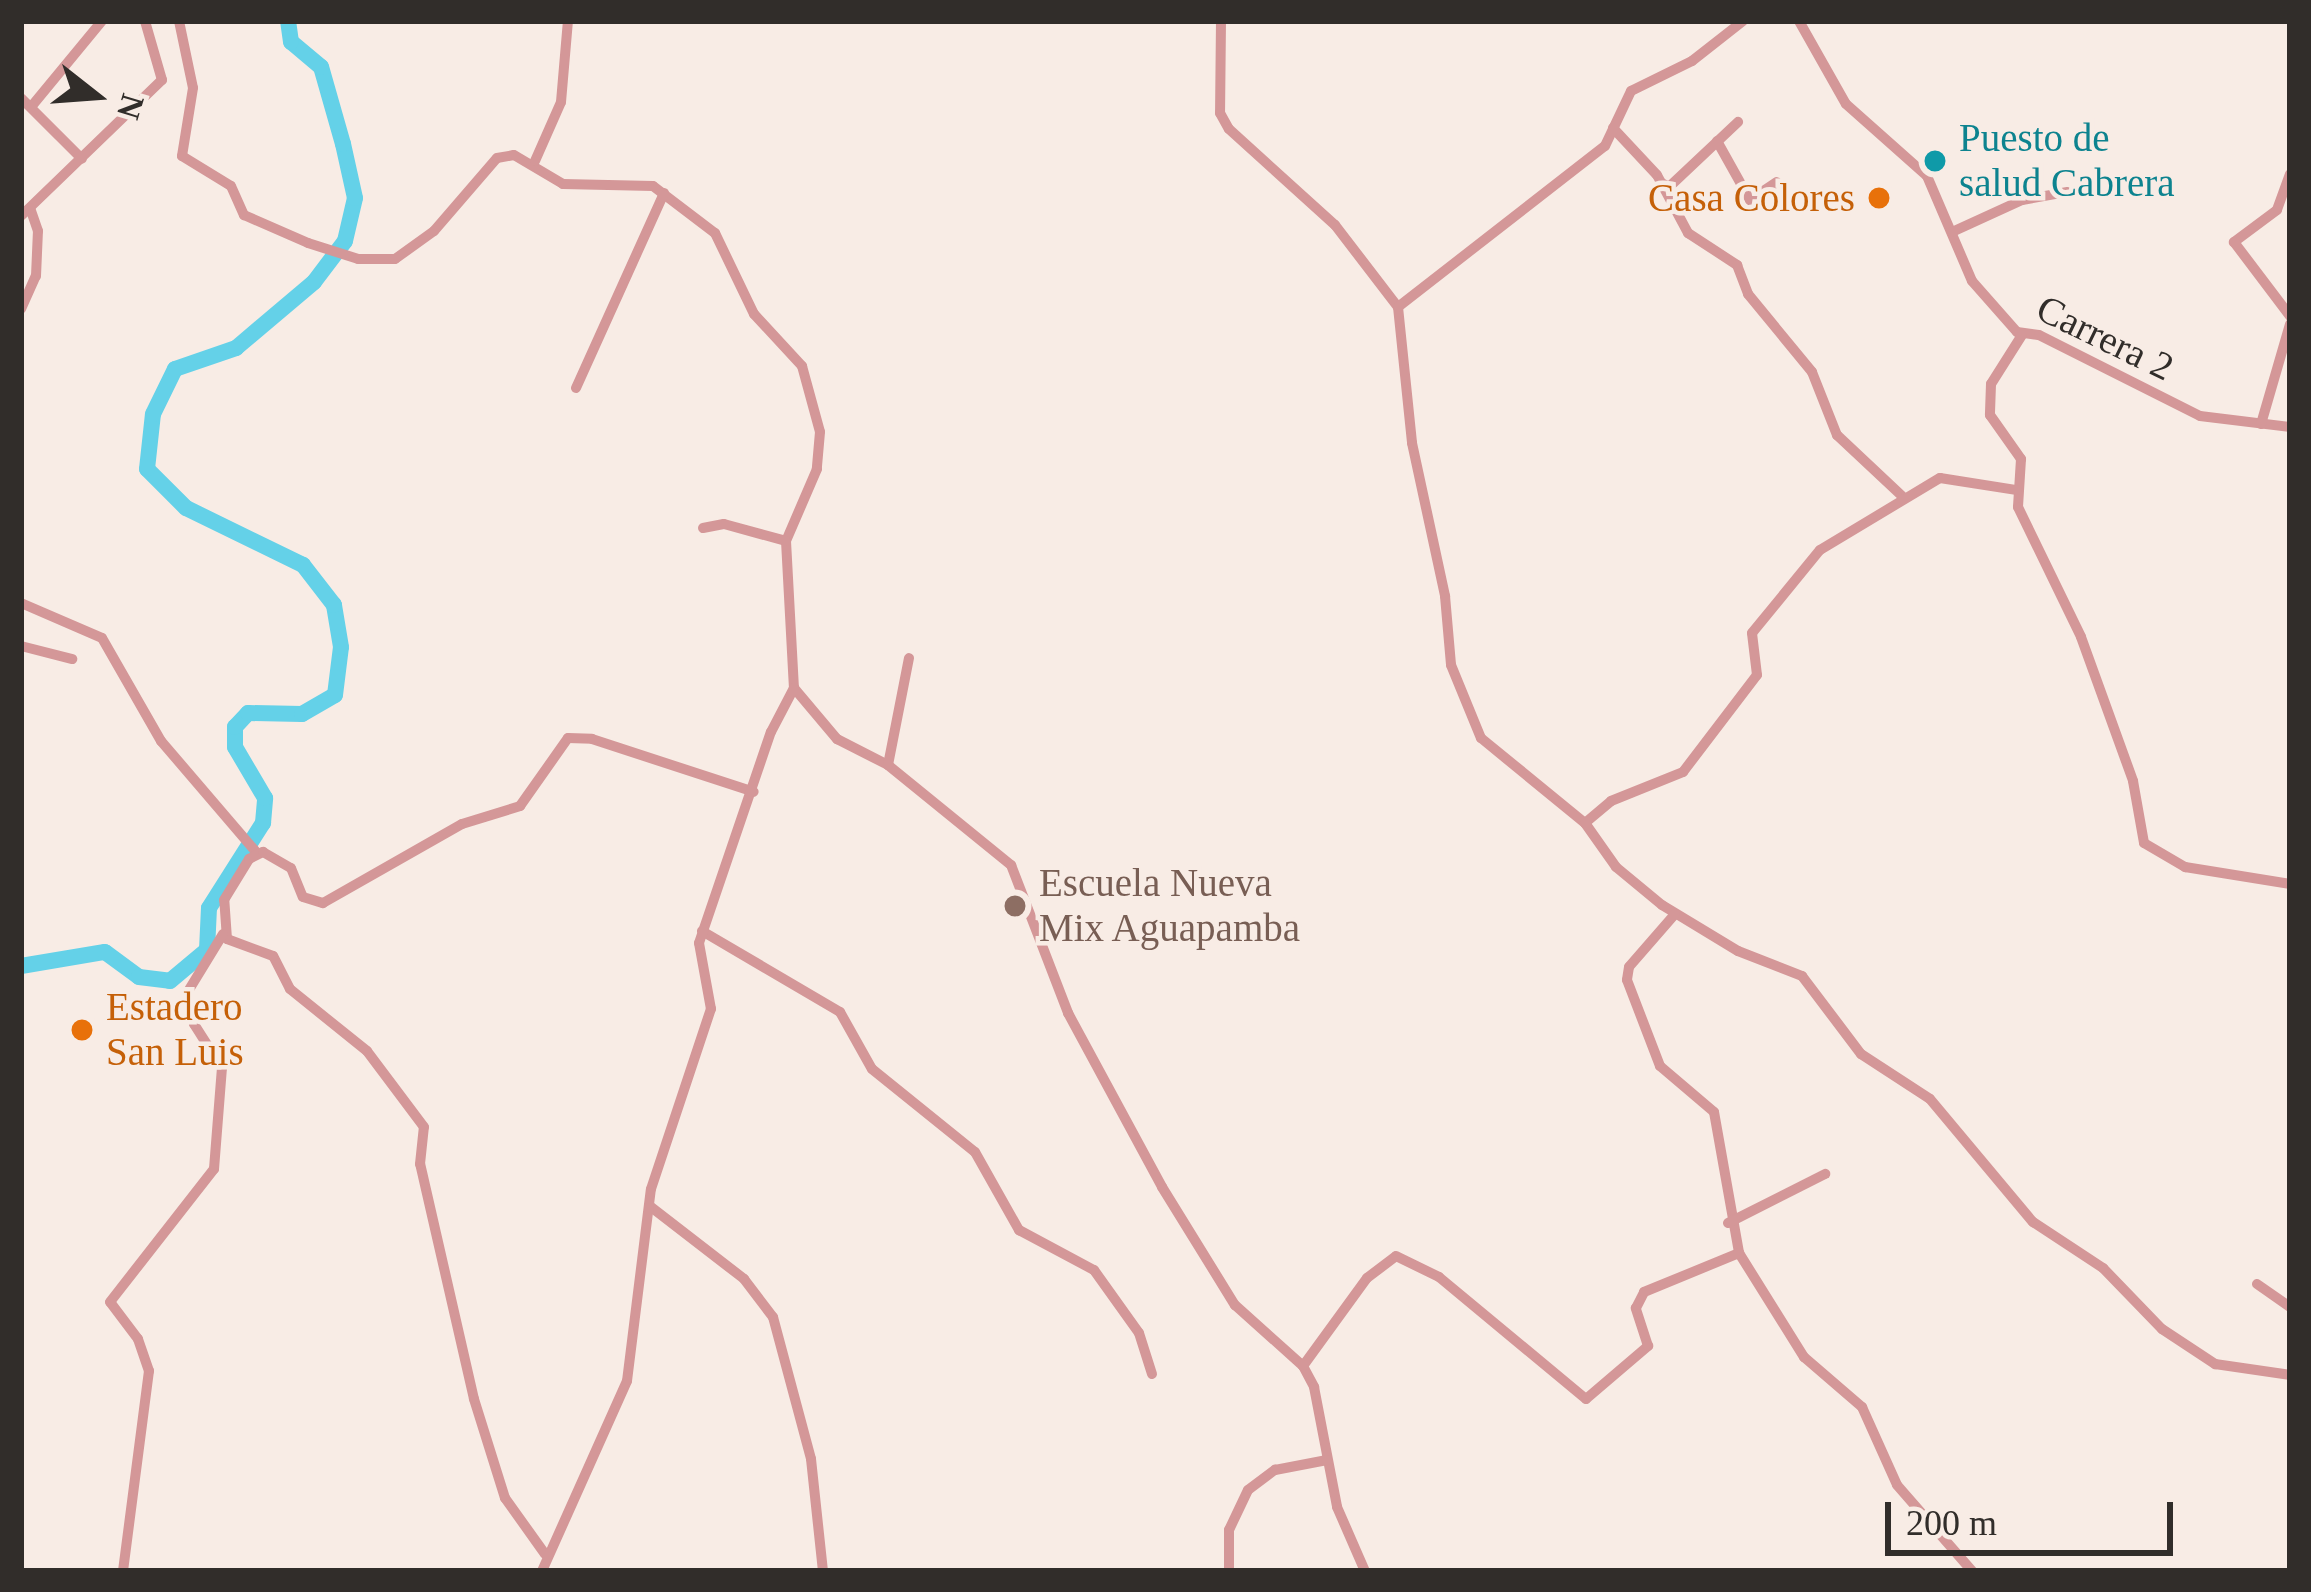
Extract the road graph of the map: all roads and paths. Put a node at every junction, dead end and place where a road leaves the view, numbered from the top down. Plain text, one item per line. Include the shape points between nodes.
1 (102, 21) edge
2 (145, 21) edge
3 (179, 21) edge
4 (568, 21) edge
5 (1221, 21) edge
6 (1743, 21) edge
7 (1799, 21) edge
8 (26, 102) edge
9 (1738, 122) dead end
10 (1613, 128) junction
11 (1717, 141) junction
12 (82, 159) junction
13 (535, 161) junction
14 (2290, 174) edge
15 (1659, 182) junction
16 (1778, 182) dead end
17 (2068, 192) dead end
18 (664, 193) junction
19 (26, 212) edge
20 (1952, 232) junction
21 (1399, 307) junction
22 (21, 309) edge
23 (2290, 320) edge
24 (2022, 335) junction
25 (576, 388) dead end
26 (2261, 424) junction
27 (2290, 427) edge
28 (2017, 490) junction
29 (1902, 496) junction
30 (704, 528) dead end
31 (786, 541) junction
32 (21, 603) edge
33 (21, 646) edge
34 (909, 658) dead end
35 (72, 659) dead end
36 (794, 688) junction
37 (888, 765) junction
38 (754, 792) junction
39 (1585, 823) junction
40 (254, 850) junction
41 (2290, 884) edge
42 (1675, 914) junction
43 (702, 931) junction
44 (224, 934) junction
45 (1825, 1174) dead end
46 (651, 1207) junction
47 (1728, 1223) junction
48 (1739, 1253) junction
49 (2257, 1284) dead end
50 (2290, 1307) edge
51 (1303, 1366) junction
52 (1152, 1375) dead end
53 (2290, 1376) edge
54 (1327, 1460) junction
55 (545, 1554) junction
56 (123, 1571) edge
57 (542, 1571) edge
58 (823, 1571) edge
59 (1229, 1571) edge
60 (1365, 1571) edge
61 (1972, 1571) edge

1 - 8 street
2 - 12 street via 162,80
3 - 13 street via 193,88 182,156 231,186 244,214 332,251 395,260 497,158
4 - 13 street via 561,102
5 - 21 street via 1220,113 1335,225
6 - 10 street via 1700,56 1631,91
7 - 20 street, Carrera 2 via 1846,104 1927,176
8 - 12 street
9 - 11 street
10 - 15 street
10 - 21 street via 1592,156
11 - 15 street via 1670,187
11 - 16 street via 1750,200
12 - 19 street
13 - 18 street via 563,184 642,183
14 - 23 street via 2277,210 2234,242
15 - 29 street via 1688,232 1737,266 1748,294 1812,372 1838,435
17 - 20 street via 2022,200
18 - 25 street
18 - 31 street via 715,232 754,314 789,346 809,384 821,452
19 - 22 street via 36,276
20 - 24 street, Carrera 2 via 1978,292
21 - 39 street via 1412,443 1466,718 1504,762
23 - 26 street
24 - 26 street, Carrera 2 via 2038,335 2200,416
24 - 28 street via 1990,384 1988,402 2021,459
26 - 27 street, Carrera 2
28 - 29 street via 1947,477
28 - 41 street via 2128,766 2144,844 2185,867
29 - 39 street via 1820,550 1789,582 1750,639 1757,675 1683,772 1611,801
30 - 31 street via 724,524
31 - 36 street
32 - 40 street via 103,638 161,741
33 - 35 street
34 - 37 street
36 - 37 street via 836,739
36 - 38 street
37 - 51 street via 1011,865 1068,1013 1162,1187 1235,1305
38 - 40 street via 580,736 560,743 520,806 462,824 323,903 303,897 285,862
38 - 43 street
39 - 42 street via 1616,867
40 - 44 street via 224,899
42 - 47 street via 1629,967 1627,980 1660,1066 1714,1112
42 - 53 street via 1802,976 1861,1054 1930,1099 2033,1222 2103,1268 2162,1329 2215,1364
43 - 46 street via 711,1009
43 - 52 street via 840,1012 872,1069 966,1141 1018,1230 1094,1270 1139,1333
44 - 55 street via 273,956 290,988 367,1051 418,1116 424,1183 481,1420 505,1498
44 - 56 street via 187,993 194,1024 222,1068 214,1169 110,1302 149,1371
45 - 47 street
46 - 55 street via 627,1381
46 - 58 street via 744,1279 773,1317 817,1488
47 - 48 street
48 - 51 street via 1644,1292 1636,1308 1648,1346 1586,1400 1439,1277 1396,1256 1367,1278
48 - 61 street via 1804,1357 1862,1407 1897,1485
49 - 50 street
51 - 54 street via 1324,1416
54 - 59 street via 1275,1470 1248,1490 1228,1529
54 - 60 street
55 - 57 street

